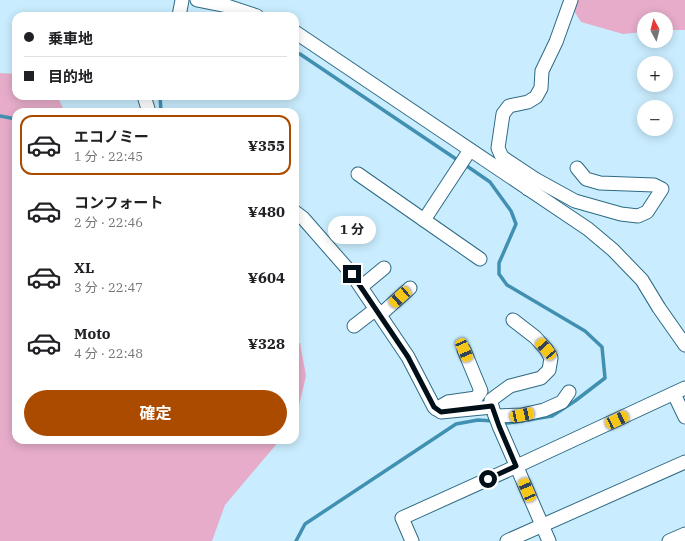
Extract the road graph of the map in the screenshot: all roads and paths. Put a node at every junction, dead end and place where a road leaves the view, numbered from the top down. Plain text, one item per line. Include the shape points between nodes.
1 (182, 0) edge
2 (197, 0) edge
3 (571, 0) edge
4 (180, 12) edge
5 (245, 12) edge
6 (299, 35) edge
7 (468, 153) junction
8 (577, 168) dead end
9 (358, 174) dead end
10 (531, 184) junction
11 (299, 215) edge
12 (424, 220) junction
13 (480, 260) dead end
14 (384, 268) dead end
15 (361, 287) junction
16 (410, 288) dead end
17 (378, 312) junction
18 (513, 320) dead end
19 (354, 326) dead end
20 (685, 345) edge
21 (464, 350) dead end
22 (679, 391) edge
23 (569, 392) dead end
24 (436, 409) junction
25 (495, 417) junction
26 (685, 417) edge
27 (685, 462) edge
28 (516, 466) junction
29 (542, 525) junction
30 (685, 534) edge
31 (412, 541) edge
32 (507, 541) edge
33 (549, 541) edge
34 (668, 541) edge

1 - 4 street
2 - 5 street
3 - 10 street via 542,71 542,88 536,97 528,102 509,106 503,114 498,148 502,157
6 - 7 street
7 - 10 street
7 - 12 street
8 - 10 street via 586,179 600,183 654,185 662,189 647,212 638,216 575,201
9 - 12 street
10 - 20 street via 613,250 642,280
11 - 15 street
12 - 13 street
14 - 15 street
15 - 17 street
16 - 17 street
17 - 19 street
17 - 24 street via 408,357
18 - 25 street via 546,349 550,358 549,370 541,378 510,386 491,400
21 - 24 street via 481,391 476,398 448,402
22 - 26 street
22 - 28 street
23 - 25 street via 562,402 544,410
24 - 25 street via 441,412
25 - 28 street
27 - 29 street
28 - 29 street
28 - 31 street via 402,518
29 - 32 street
29 - 33 street
30 - 34 street

